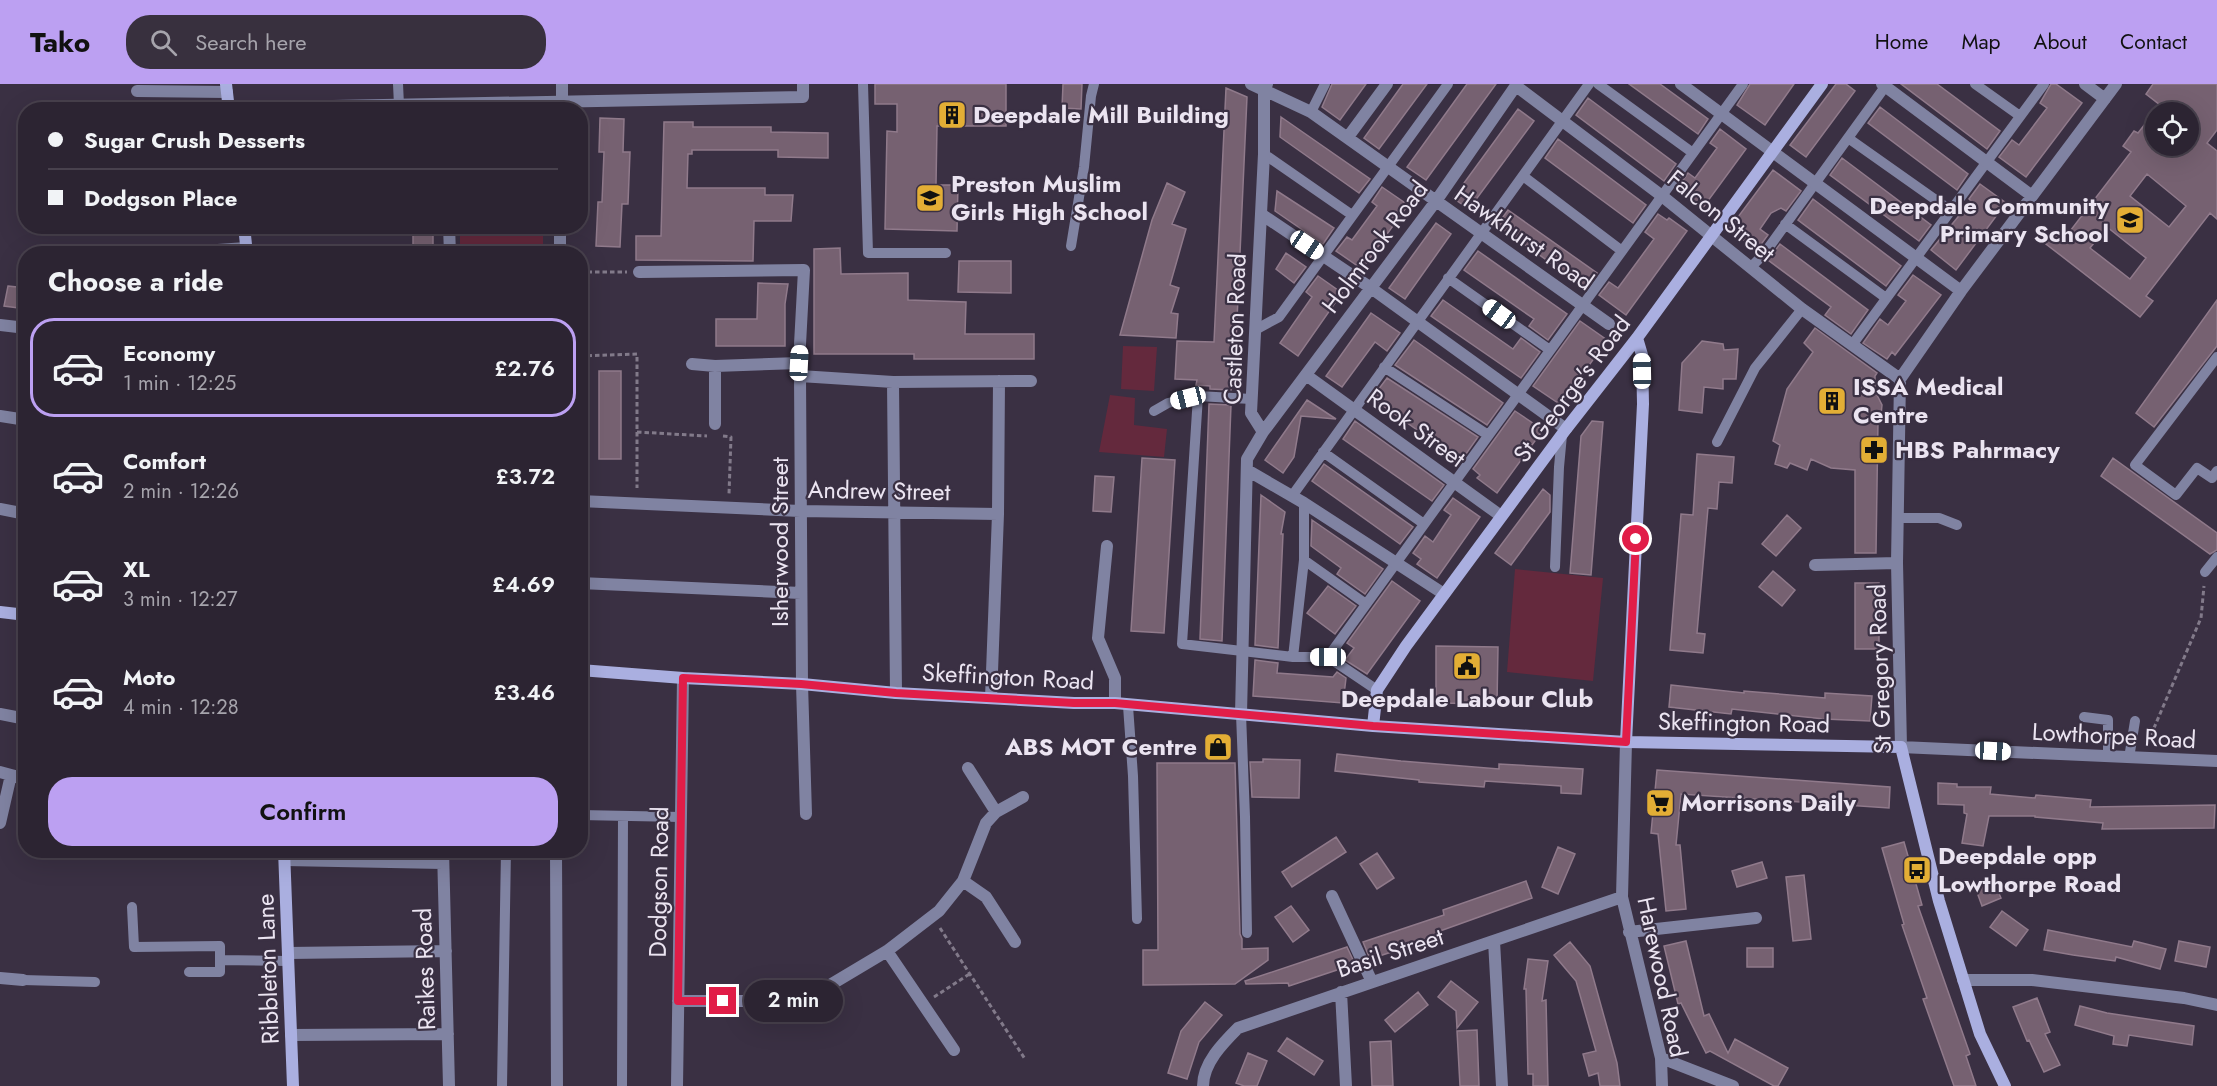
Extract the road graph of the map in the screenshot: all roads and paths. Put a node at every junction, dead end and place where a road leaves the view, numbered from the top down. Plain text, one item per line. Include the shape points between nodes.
1 (398, 84) edge
2 (562, 84) edge
3 (803, 84) edge
4 (863, 84) edge
5 (1094, 84) edge
6 (1251, 84) edge
7 (1325, 84) edge
8 (1388, 84) edge
9 (1448, 84) edge
10 (1589, 84) edge
11 (1598, 84) edge
12 (1681, 84) edge
13 (1743, 84) edge
14 (1822, 84) edge
15 (1975, 84) edge
16 (2044, 84) edge
17 (2085, 84) edge
18 (2116, 84) edge
19 (1516, 85) edge
20 (1884, 85) edge
21 (1266, 87) edge
22 (226, 88) edge
23 (137, 91) dead end
24 (2105, 99) junction
25 (399, 102) edge
26 (562, 102) edge
27 (588, 105) edge
28 (1311, 112) junction
29 (1721, 114) junction
30 (2020, 116) junction
31 (1562, 121) junction
32 (1348, 138) junction
33 (1848, 138) junction
34 (1773, 151) junction
35 (1693, 153) junction
36 (1264, 154) junction
37 (1986, 161) junction
38 (1388, 167) junction
39 (1523, 176) junction
40 (1815, 182) junction
41 (1662, 195) junction
42 (2032, 196) junction
43 (1436, 201) junction
44 (1950, 210) junction
45 (1261, 214) junction
46 (1352, 215) junction
47 (1785, 224) junction
48 (1481, 233) junction
49 (1712, 236) junction
50 (1071, 246) dead end
51 (1622, 251) junction
52 (946, 254) dead end
53 (1323, 256) junction
54 (1916, 257) junction
55 (1751, 267) junction
56 (588, 272) edge
57 (639, 272) joint
58 (1449, 278) junction
59 (1371, 288) junction
60 (1961, 291) junction
61 (1886, 298) junction
62 (1582, 305) junction
63 (1802, 309) junction
64 (1417, 322) junction
65 (1609, 324) dead end
66 (0, 325) edge
67 (18, 327) edge
68 (1255, 330) junction
69 (1637, 338) junction
70 (1852, 345) junction
71 (1550, 350) junction
72 (588, 356) edge
73 (2217, 357) edge
74 (799, 363) junction
75 (692, 364) dead end
76 (715, 366) junction
77 (1384, 367) junction
78 (1306, 375) junction
79 (800, 376) junction
80 (1900, 379) junction
81 (999, 381) junction
82 (1031, 381) dead end
83 (893, 382) junction
84 (1518, 394) junction
85 (1198, 396) junction
86 (1251, 399) junction
87 (1354, 409) junction
88 (1154, 411) dead end
89 (0, 416) edge
90 (18, 419) edge
91 (714, 424) dead end
92 (636, 432) junction
93 (1263, 432) junction
94 (1564, 432) junction
95 (1488, 435) junction
96 (1717, 442) dead end
97 (1323, 452) junction
98 (1247, 470) junction
99 (2217, 471) edge
100 (1455, 482) junction
101 (1292, 496) junction
102 (588, 501) edge
103 (636, 503) junction
104 (1304, 503) junction
105 (729, 507) junction
106 (0, 509) edge
107 (800, 511) junction
108 (18, 512) edge
109 (896, 513) junction
110 (998, 514) junction
111 (1501, 516) junction
112 (1899, 518) junction
113 (1424, 524) junction
114 (1957, 525) dead end
115 (1107, 546) dead end
116 (2217, 556) edge
117 (1304, 561) junction
118 (1396, 562) junction
119 (1897, 563) junction
120 (1815, 565) dead end
121 (1555, 567) dead end
122 (2205, 572) joint
123 (588, 583) edge
124 (801, 593) junction
125 (1444, 594) junction
126 (1366, 604) junction
127 (0, 612) edge
128 (18, 614) edge
129 (1242, 651) junction
130 (1293, 657) junction
131 (1328, 657) junction
132 (588, 671) edge
133 (683, 678) junction
134 (801, 684) junction
135 (1377, 690) junction
136 (896, 693) junction
137 (992, 698) junction
138 (1115, 703) junction
139 (1128, 705) junction
140 (0, 714) edge
141 (1240, 714) junction
142 (18, 717) edge
143 (2084, 717) dead end
144 (2135, 721) dead end
145 (1373, 726) junction
146 (1626, 742) junction
147 (1901, 747) junction
148 (2108, 757) junction
149 (2135, 758) junction
150 (2217, 761) edge
151 (968, 768) dead end
152 (5, 774) edge
153 (1023, 797) dead end
154 (996, 812) junction
155 (806, 814) dead end
156 (588, 815) edge
157 (623, 816) junction
158 (681, 817) junction
159 (0, 823) edge
160 (284, 858) edge
161 (443, 858) edge
162 (506, 858) edge
163 (556, 858) edge
164 (963, 881) junction
165 (1332, 896) dead end
166 (1622, 897) junction
167 (132, 907) dead end
168 (932, 916) junction
169 (1756, 918) dead end
170 (1137, 919) dead end
171 (1629, 932) junction
172 (1247, 933) dead end
173 (1494, 940) junction
174 (1016, 942) dead end
175 (446, 951) junction
176 (887, 951) junction
177 (288, 957) junction
178 (220, 960) junction
179 (189, 972) dead end
180 (971, 973) junction
181 (0, 978) edge
182 (23, 980) joint
183 (1963, 980) junction
184 (95, 982) dead end
185 (1372, 982) junction
186 (1341, 992) junction
187 (678, 1001) junction
188 (923, 1004) junction
189 (2217, 1005) edge
190 (448, 1034) junction
191 (291, 1035) junction
192 (954, 1050) dead end
193 (1661, 1058) junction
194 (1025, 1059) dead end
195 (293, 1086) edge
196 (449, 1086) edge
197 (502, 1086) edge
198 (556, 1086) edge
199 (622, 1086) edge
200 (677, 1086) edge
201 (1203, 1086) edge
202 (1346, 1086) edge
203 (1502, 1086) edge
204 (1662, 1086) edge
205 (1733, 1086) edge
206 (2005, 1086) edge

1 - 25 lane
2 - 26 street
3 - 27 street via 803,97
4 - 52 lane via 868,253
5 - 50 lane
6 - 21 street, Hawkhurst Road
7 - 28 lane
8 - 32 street
9 - 38 lane
10 - 31 lane
11 - 35 lane
12 - 29 street
13 - 29 lane
14 - 34 street, St George's Road
15 - 30 lane
16 - 30 lane
17 - 24 street
18 - 24 street
19 - 31 street, Falcon Street
19 - 43 street, Holmrook Road
20 - 33 lane
20 - 37 street
21 - 28 street, Hawkhurst Road
21 - 36 street, Castleton Road
22 - 23 street
24 - 42 street
28 - 32 street, Hawkhurst Road
29 - 34 street
29 - 35 lane
30 - 37 lane
31 - 39 lane
31 - 41 street, Falcon Street
32 - 38 street, Hawkhurst Road
33 - 40 lane
33 - 44 lane
34 - 40 street
34 - 49 street, St George's Road
35 - 41 lane
36 - 45 street, Castleton Road
36 - 46 lane
37 - 42 street
37 - 44 lane
38 - 43 street, Hawkhurst Road
38 - 46 lane
39 - 48 lane
39 - 51 lane
40 - 47 lane
40 - 54 street
41 - 49 street, Falcon Street
41 - 51 lane
42 - 60 street
43 - 48 street, Hawkhurst Road
43 - 59 street, Holmrook Road
44 - 54 lane
45 - 53 street
45 - 68 street, Castleton Road
46 - 53 lane
47 - 55 lane
47 - 61 lane
48 - 58 lane
48 - 62 street, Hawkhurst Road
49 - 55 street, Falcon Street
49 - 69 street, St George's Road
51 - 62 lane
53 - 59 street
53 - 68 lane via 1279,317
54 - 60 street
54 - 61 lane
55 - 63 street, Falcon Street
56 - 57 path
57 - 74 street, Isherwood Street via 804,270
58 - 64 lane
58 - 71 lane
59 - 64 street
59 - 78 street, Holmrook Road
60 - 80 street
61 - 70 lane
62 - 65 street, Hawkhurst Road
62 - 71 lane
63 - 70 street, Falcon Street
63 - 96 lane via 1755,368
64 - 77 lane
64 - 84 street
66 - 67 street
68 - 86 street, Castleton Road
69 - 94 street, St George's Road
69 - 146 street, Harewood Road via 1642,355 1643,404
70 - 80 street, Falcon Street
71 - 84 lane
72 - 92 path via 637,354
73 - 99 lane via 2135,465 2176,495 2198,468 2212,478
74 - 76 street
74 - 79 street, Isherwood Street
75 - 76 street
76 - 91 street
77 - 87 lane
77 - 95 lane
78 - 87 street, Rook Street
78 - 93 street, Holmrook Road
79 - 83 street
79 - 107 street, Isherwood Street
80 - 112 street, St Gregory Road
81 - 82 street
81 - 83 street
81 - 110 street
83 - 109 street
84 - 94 street
84 - 95 lane
85 - 86 lane
85 - 88 lane via 1168,403
85 - 129 lane via 1182,644
86 - 93 street, Castleton Road via 1251,413
87 - 97 lane
87 - 100 street, Rook Street
89 - 90 street
92 - 103 path
92 - 105 path via 732,437
93 - 98 street, Castleton Road via 1247,459
94 - 111 street, St George's Road
94 - 121 lane
95 - 100 lane
97 - 101 lane
97 - 113 lane
98 - 101 street
98 - 129 street, Castleton Road
100 - 111 street, Rook Street
100 - 113 lane
101 - 104 street
102 - 103 street, Andrew Street
103 - 105 street, Andrew Street
104 - 117 lane
104 - 118 street
105 - 107 street, Andrew Street
106 - 108 street
107 - 109 street, Andrew Street
107 - 124 street, Isherwood Street
109 - 110 street, Andrew Street
109 - 136 street
110 - 137 street
111 - 125 street, St George's Road
112 - 114 lane via 1939,518
112 - 119 street, St Gregory Road
113 - 118 lane
115 - 138 street via 1098,638 1115,678
116 - 122 lane
117 - 126 lane
117 - 130 lane
118 - 125 street
118 - 126 lane
119 - 120 street
119 - 147 street, St Gregory Road
122 - 149 path via 2201,618
123 - 124 street
124 - 134 street, Isherwood Street
125 - 135 street, St George's Road
126 - 131 lane
127 - 128 street
129 - 130 lane
129 - 141 street, Castleton Road
130 - 131 lane
131 - 135 lane
132 - 133 street, Skeffington Road
133 - 134 street, Skeffington Road
133 - 158 street, Dodgson Road
134 - 136 street, Skeffington Road
134 - 155 street, Isherwood Street
135 - 145 street, St George's Road
136 - 137 street, Skeffington Road
137 - 138 street, Skeffington Road
138 - 139 street, Skeffington Road
139 - 141 street, Skeffington Road
139 - 170 lane
140 - 142 street
141 - 145 street, Skeffington Road
141 - 172 lane
143 - 148 lane via 2108,720
144 - 149 lane
145 - 146 street, Skeffington Road
146 - 147 street, Skeffington Road
146 - 166 street, Harewood Road
147 - 148 street, Lowthorpe Road
147 - 183 street, St Gregory Road
148 - 149 street, Lowthorpe Road
149 - 150 street, Lowthorpe Road
151 - 154 street
152 - 159 street
153 - 154 street
154 - 164 street via 986,823
156 - 157 lane
157 - 158 lane
157 - 199 lane
158 - 187 street, Dodgson Road
160 - 177 street, Ribbleton Lane
161 - 175 street, Raikes Road
162 - 197 lane
163 - 198 street
164 - 168 street
164 - 174 street via 986,897
165 - 185 street
166 - 171 street, Harewood Road
166 - 173 street, Basil Street
167 - 178 lane via 134,947 220,946
168 - 176 street
168 - 180 path
169 - 171 street
171 - 193 street, Harewood Road
173 - 185 street, Basil Street
173 - 203 street
175 - 177 street
175 - 190 street, Raikes Road
176 - 187 street via 815,994 767,1001
176 - 188 street
177 - 178 lane
177 - 191 street, Ribbleton Lane
178 - 179 lane via 220,972
180 - 188 path
180 - 194 path
181 - 182 street
182 - 184 lane
183 - 189 street via 2032,980
183 - 206 street, St Gregory Road via 1980,1034
185 - 186 street, Basil Street
186 - 201 street, Basil Street via 1238,1028 1218,1048
186 - 202 street
187 - 200 street, Dodgson Road
188 - 192 street
190 - 191 street
190 - 196 street, Raikes Road
191 - 195 street, Ribbleton Lane
193 - 204 street, Harewood Road
193 - 205 street

